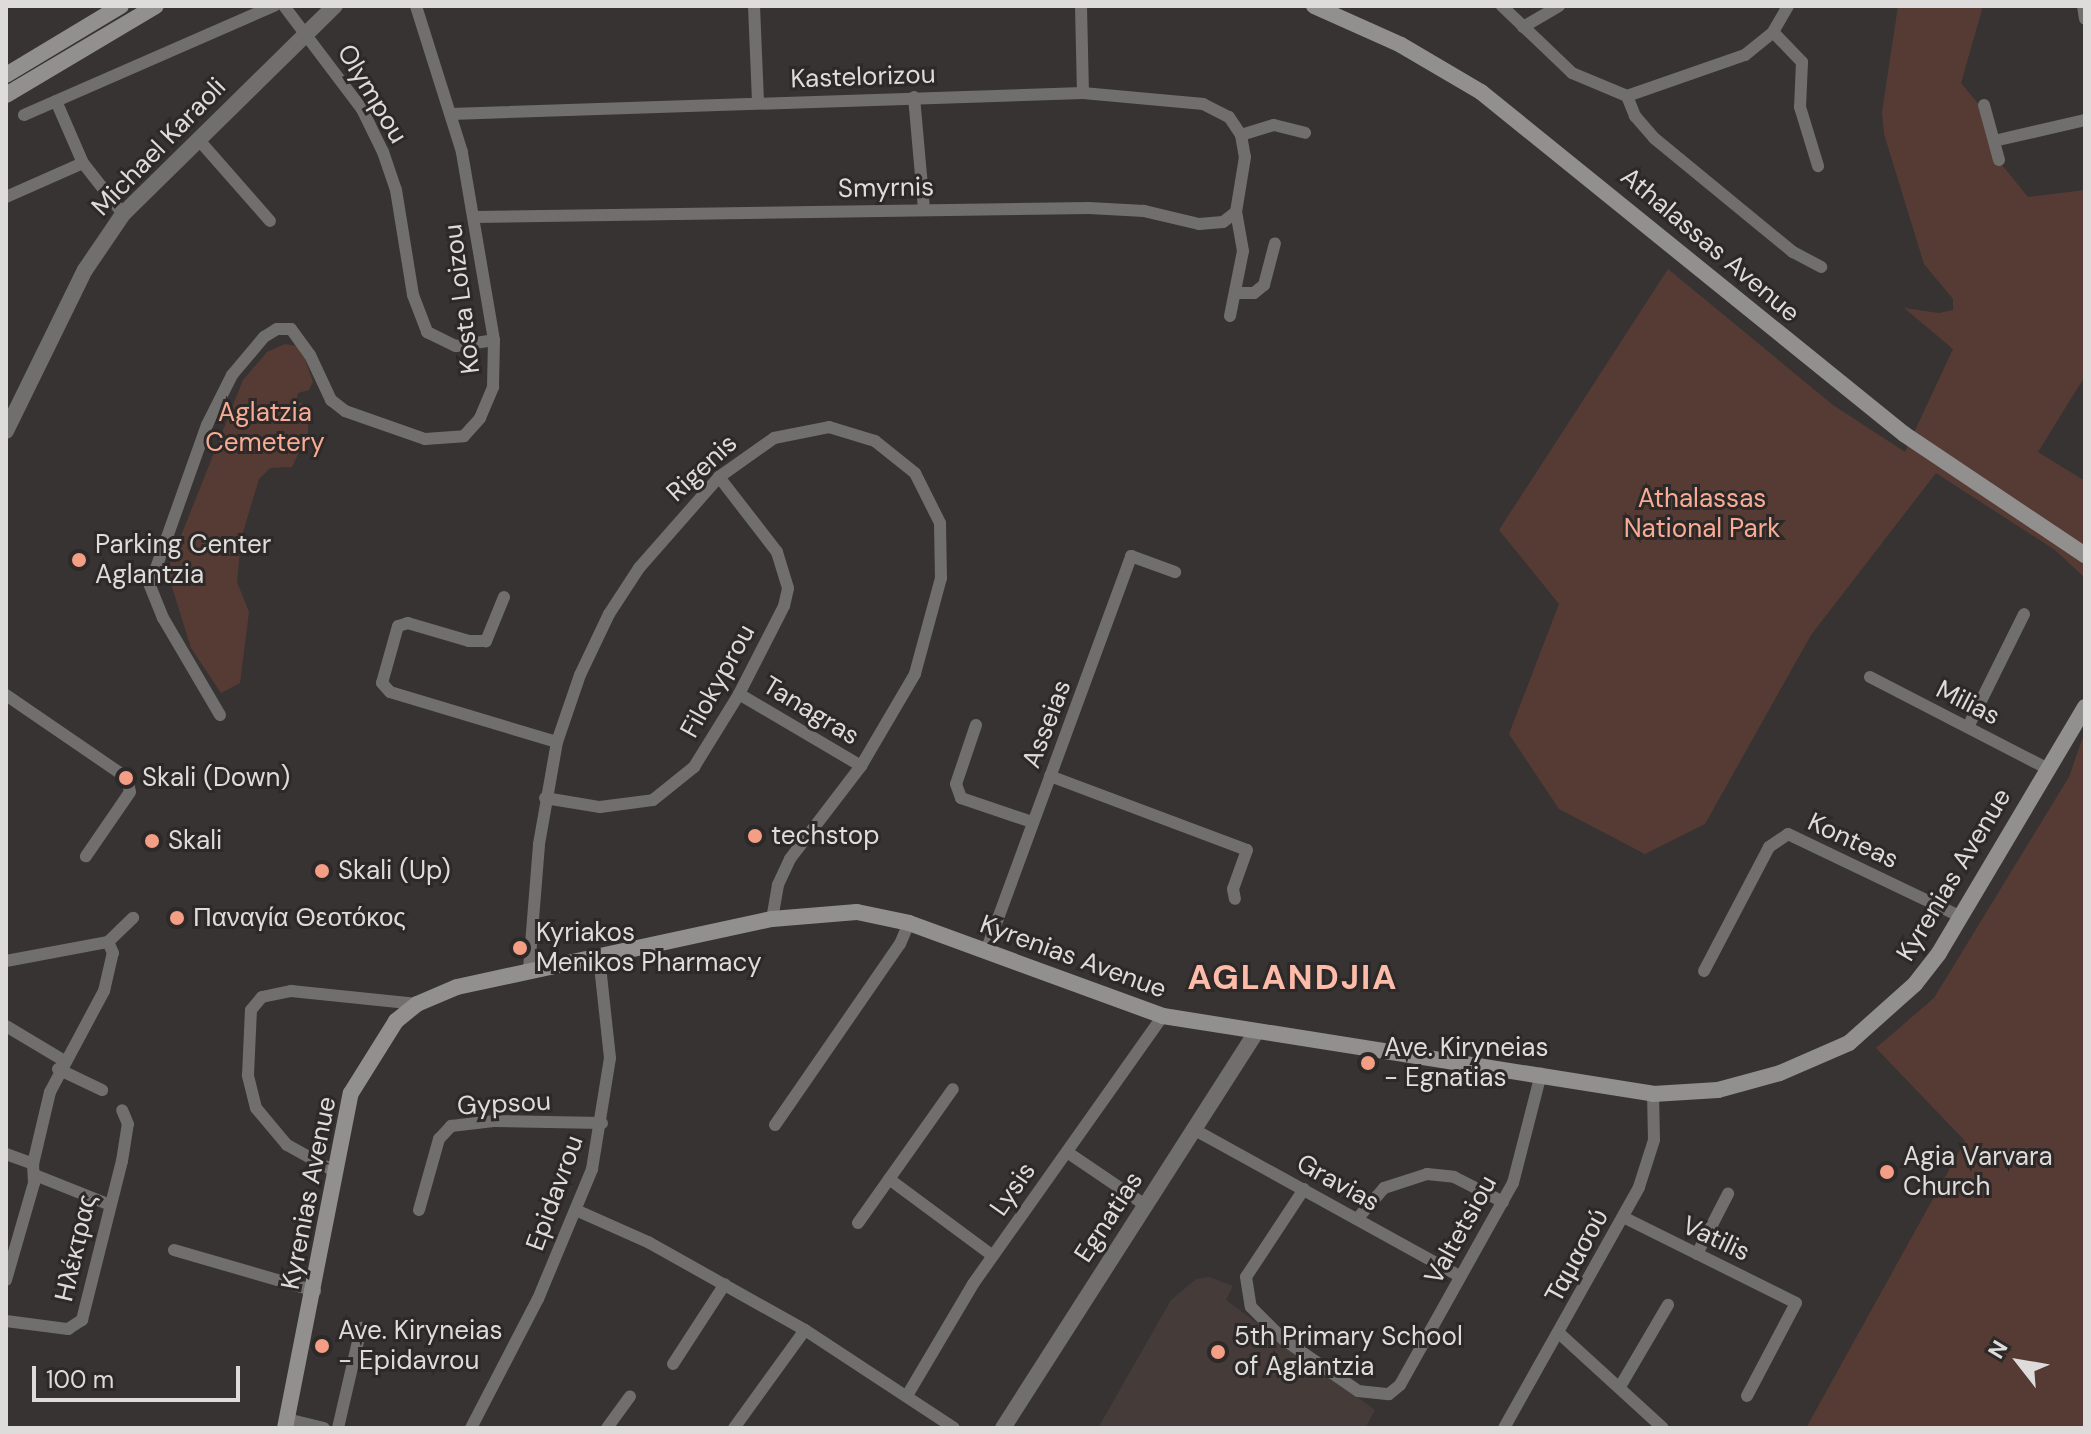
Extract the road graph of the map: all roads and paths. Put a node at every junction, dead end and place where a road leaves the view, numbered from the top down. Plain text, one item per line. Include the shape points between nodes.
1 (121, 6) edge
2 (156, 6) edge
3 (274, 6) edge
4 (284, 6) edge
5 (335, 6) edge
6 (416, 6) edge
7 (754, 6) edge
8 (1081, 6) edge
9 (1502, 6) edge
10 (1559, 6) edge
11 (1788, 6) edge
12 (2083, 6) edge
13 (1325, 8) edge
14 (2085, 19) edge
15 (1523, 27) junction
16 (305, 30) junction
17 (1773, 32) junction
18 (6, 75) edge
19 (1083, 93) junction
20 (6, 95) edge
21 (1627, 96) junction
22 (914, 97) junction
23 (56, 101) junction
24 (758, 103) junction
25 (1984, 105) dead end
26 (451, 114) junction
27 (24, 115) dead end
28 (2085, 120) edge
29 (1305, 133) dead end
30 (1241, 135) junction
31 (198, 139) junction
32 (1994, 141) junction
33 (1999, 160) dead end
34 (83, 163) junction
35 (1818, 166) dead end
36 (6, 197) edge
37 (924, 208) junction
38 (1236, 212) junction
39 (123, 214) junction
40 (474, 217) junction
41 (270, 221) dead end
42 (1275, 243) dead end
43 (1821, 267) dead end
44 (1236, 293) junction
45 (1230, 316) dead end
46 (494, 340) junction
47 (6, 431) edge
48 (719, 477) junction
49 (2064, 538) junction
50 (2085, 545) edge
51 (2085, 555) edge
52 (1175, 572) dead end
53 (504, 597) dead end
54 (2024, 614) dead end
55 (1870, 677) dead end
56 (739, 694) junction
57 (6, 695) edge
58 (2085, 707) edge
59 (220, 715) dead end
60 (976, 725) dead end
61 (1968, 727) junction
62 (557, 742) junction
63 (861, 766) junction
64 (2046, 768) junction
65 (1050, 776) junction
66 (545, 798) junction
67 (1032, 822) junction
68 (86, 856) dead end
69 (1235, 899) dead end
70 (1961, 917) junction
71 (133, 918) dead end
72 (772, 919) junction
73 (909, 923) junction
74 (108, 942) junction
75 (986, 951) junction
76 (599, 956) junction
77 (6, 961) edge
78 (529, 969) junction
79 (1704, 971) dead end
80 (417, 1004) junction
81 (1163, 1016) junction
82 (6, 1026) edge
83 (1256, 1033) junction
84 (60, 1065) junction
85 (1541, 1074) junction
86 (953, 1089) dead end
87 (102, 1090) dead end
88 (1653, 1094) junction
89 (122, 1110) dead end
90 (602, 1123) junction
91 (775, 1125) dead end
92 (1195, 1130) junction
93 (1067, 1152) junction
94 (6, 1154) edge
95 (34, 1170) junction
96 (334, 1171) junction
97 (889, 1179) junction
98 (1304, 1189) junction
99 (1728, 1194) dead end
100 (1503, 1202) junction
101 (108, 1204) junction
102 (1145, 1205) junction
103 (419, 1210) dead end
104 (578, 1211) junction
105 (1623, 1217) junction
106 (1357, 1219) junction
107 (858, 1223) dead end
108 (174, 1250) dead end
109 (1697, 1254) junction
110 (993, 1256) junction
111 (1459, 1276) junction
112 (6, 1280) edge
113 (725, 1284) junction
114 (315, 1291) junction
115 (1668, 1305) dead end
116 (6, 1321) edge
117 (361, 1328) dead end
118 (805, 1330) junction
119 (1560, 1334) junction
120 (673, 1364) dead end
121 (1621, 1385) junction
122 (908, 1394) junction
123 (630, 1396) dead end
124 (1747, 1396) dead end
125 (286, 1424) edge
126 (324, 1428) edge
127 (338, 1428) edge
128 (471, 1428) edge
129 (607, 1428) edge
130 (734, 1428) edge
131 (954, 1428) edge
132 (1003, 1428) edge
133 (1504, 1428) edge
134 (1663, 1428) edge

1 - 18 main road
2 - 20 main road
3 - 23 street
4 - 16 street, Olympou
5 - 16 street, Michael Karaoli
6 - 26 street, Kosta Loizou
7 - 24 street
8 - 19 street
9 - 15 street
10 - 15 street
11 - 17 street
12 - 14 street
13 - 49 main road, Athalassas Avenue via 1446,68 1481,92 1904,434
15 - 21 street via 1572,73
16 - 31 street, Michael Karaoli
16 - 46 street, Olympou via 362,109 391,171 413,295 427,332 456,346
17 - 21 street via 1722,65
17 - 35 street via 1802,62 1800,107
19 - 22 street, Kastelorizou
19 - 30 street, Kastelorizou via 1203,104 1229,117
21 - 43 street via 1635,116 1654,138 1793,252
22 - 24 street, Kastelorizou
22 - 37 street
23 - 27 street
23 - 34 street
24 - 26 street, Kastelorizou
25 - 32 street
26 - 40 street, Kosta Loizou
28 - 32 street
29 - 30 street via 1274,125
30 - 38 street via 1245,157
31 - 39 street, Michael Karaoli
31 - 41 street
32 - 33 street
34 - 36 street
34 - 39 street
37 - 38 street, Smyrnis via 1116,210 1199,224 1223,222
37 - 40 street, Smyrnis
38 - 44 street via 1243,251
39 - 47 street, Michael Karaoli via 85,270
40 - 46 street, Kosta Loizou
42 - 44 street via 1264,285 1254,293
44 - 45 street
46 - 59 street, Kosta Loizou via 496,371 488,402 472,429 451,440 425,439 345,411 322,390 310,355 291,329 264,337 232,375 212,413 150,585 163,618
48 - 56 street, Filokyprou via 777,552 788,588
48 - 62 street, Rigenis via 639,568 609,614
48 - 63 street, Rigenis via 774,438 829,427 892,451 915,473 936,509 941,578 927,645
49 - 50 main road, Athalassas Avenue
49 - 51 main road, Athalassas Avenue
52 - 65 street, Asseias via 1131,556
53 - 62 street via 486,641 408,623 398,626 382,683 390,692
54 - 61 street
55 - 61 street, Milias
56 - 63 street, Tanagras
56 - 66 street, Filokyprou via 694,767 653,800 600,807
57 - 68 street via 96,754 130,785
58 - 64 main road, Kyrenias Avenue
60 - 67 street via 956,784 961,798
61 - 64 street, Milias
62 - 66 street, Rigenis
63 - 72 street, Rigenis via 790,859 778,885
64 - 70 main road, Kyrenias Avenue
65 - 67 street, Asseias
65 - 69 street via 1247,850 1233,889
66 - 78 street, Rigenis
67 - 75 street, Asseias
70 - 79 street, Konteas via 1788,834 1769,847
70 - 88 main road, Kyrenias Avenue via 1915,984 1849,1043 1791,1069 1718,1090
71 - 74 street
72 - 73 main road, Kyrenias Avenue via 857,912
72 - 76 main road, Kyrenias Avenue
73 - 75 main road, Kyrenias Avenue
73 - 91 street via 900,944
74 - 77 street
74 - 84 street via 113,953 104,991
75 - 81 main road, Kyrenias Avenue
76 - 78 main road, Kyrenias Avenue
76 - 90 street, Epidavrou via 610,1044
78 - 80 main road, Kyrenias Avenue via 457,987
80 - 96 main road, Kyrenias Avenue via 396,1021 364,1065 343,1118
80 - 96 street via 291,991 262,997 251,1010 248,1075 256,1108 287,1145
81 - 83 main road, Kyrenias Avenue
81 - 93 street, Lysis
82 - 84 street
83 - 85 main road, Kyrenias Avenue
83 - 92 street, Egnatias
84 - 87 street
84 - 95 street
85 - 88 main road, Kyrenias Avenue
85 - 100 street, Valtetsiou via 1525,1150
86 - 97 street
88 - 105 street, Ταμασού via 1654,1140
89 - 101 street, Ηλέκτρας via 128,1131
90 - 103 street, Gypsou via 494,1121 451,1126 439,1139
90 - 104 street, Epidavrou
92 - 98 street, Gravias
92 - 102 street, Egnatias
93 - 102 street
93 - 110 street, Lysis
94 - 95 street
95 - 101 street
95 - 112 street
96 - 114 main road, Kyrenias Avenue
97 - 107 street
97 - 110 street
98 - 106 street, Gravias
98 - 111 street, Valtetsiou via 1246,1277 1251,1307 1283,1339 1358,1391 1389,1394 1400,1385
99 - 109 street
100 - 106 street via 1454,1177 1427,1174 1384,1188
100 - 111 street, Valtetsiou
101 - 116 street, Ηλέκτρας via 79,1325 68,1329
102 - 132 street, Egnatias
104 - 113 street
104 - 128 street, Epidavrou
105 - 109 street, Vatilis
105 - 119 street, Ταμασού
106 - 111 street, Gravias
108 - 114 street
109 - 124 street, Vatilis via 1796,1303
110 - 122 street, Lysis
113 - 118 street
113 - 120 street
114 - 125 main road, Kyrenias Avenue
115 - 121 street
117 - 127 street
118 - 122 street
118 - 130 street
119 - 121 street
119 - 133 street, Ταμασού
121 - 134 street
122 - 131 street
123 - 129 street
125 - 126 street

